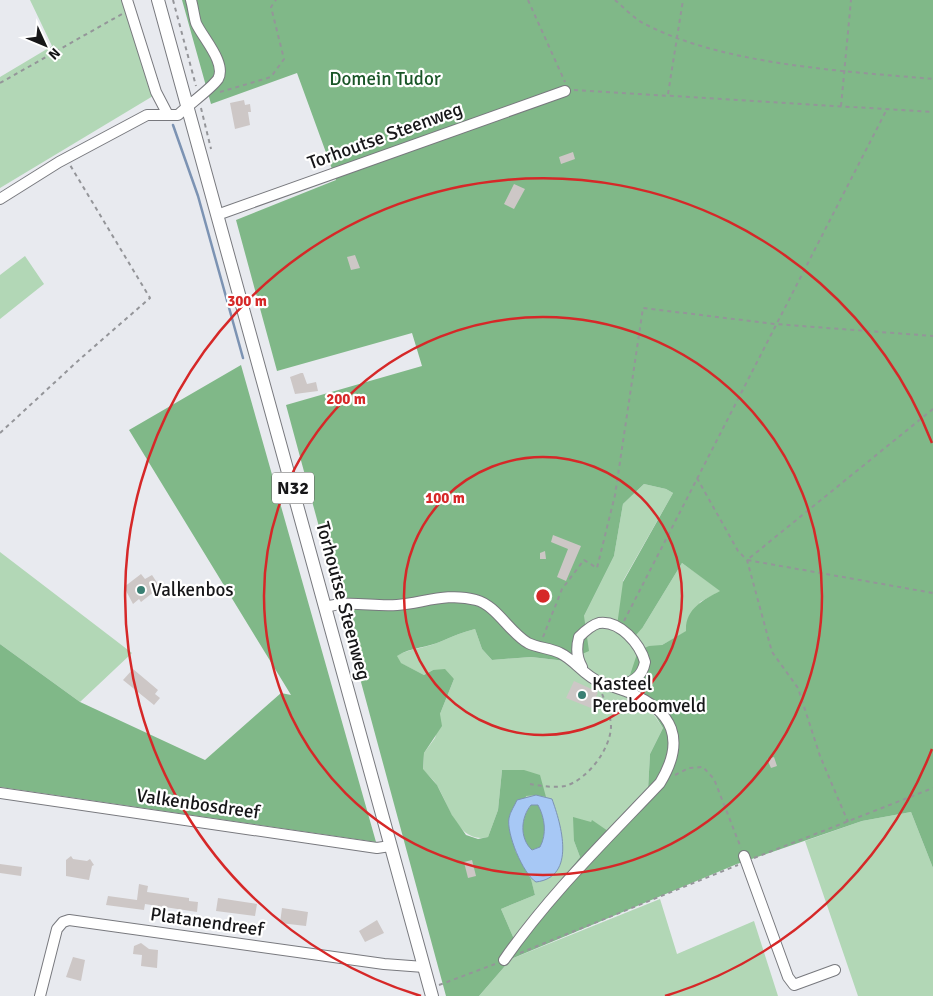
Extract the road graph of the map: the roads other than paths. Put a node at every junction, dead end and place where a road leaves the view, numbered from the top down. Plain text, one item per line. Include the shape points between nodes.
1 (158, 0) edge
2 (192, 0) edge
3 (129, 5) edge
4 (568, 88) road end
5 (187, 106) junction
6 (168, 114) junction
7 (0, 199) edge
8 (217, 215) junction
9 (326, 607) junction
10 (585, 672) junction
11 (612, 685) junction
12 (0, 794) edge
13 (390, 846) junction
14 (745, 859) road end
15 (504, 960) road end
16 (424, 967) junction
17 (835, 970) dead end
18 (430, 992) edge
19 (40, 996) edge

1 - 5 main road, Torhoutse Steenweg / N32
2 - 5 street via 196,22 220,67 219,78
3 - 6 street via 156,92
4 - 8 street, Torhoutse Steenweg
5 - 6 street via 178,115
5 - 8 main road, Torhoutse Steenweg / N32
6 - 7 street via 147,115
8 - 9 main road, Torhoutse Steenweg / N32
9 - 10 street via 365,603 396,605 448,597 477,600 528,643 559,652
9 - 13 main road, Torhoutse Steenweg / N32
10 - 11 street via 598,682
10 - 11 street via 578,660 576,647 579,637 598,623 610,624 637,644 645,662 639,676 632,682
11 - 15 street via 655,706 667,717 674,732 669,769 660,783 560,886 531,920
12 - 13 street, Valkenbosdreef via 378,848
13 - 16 main road, Torhoutse Steenweg / N32
14 - 17 street via 788,977 794,985
16 - 18 main road, Torhoutse Steenweg / N32
16 - 19 street, Platanendreef via 374,963 69,920 57,929

